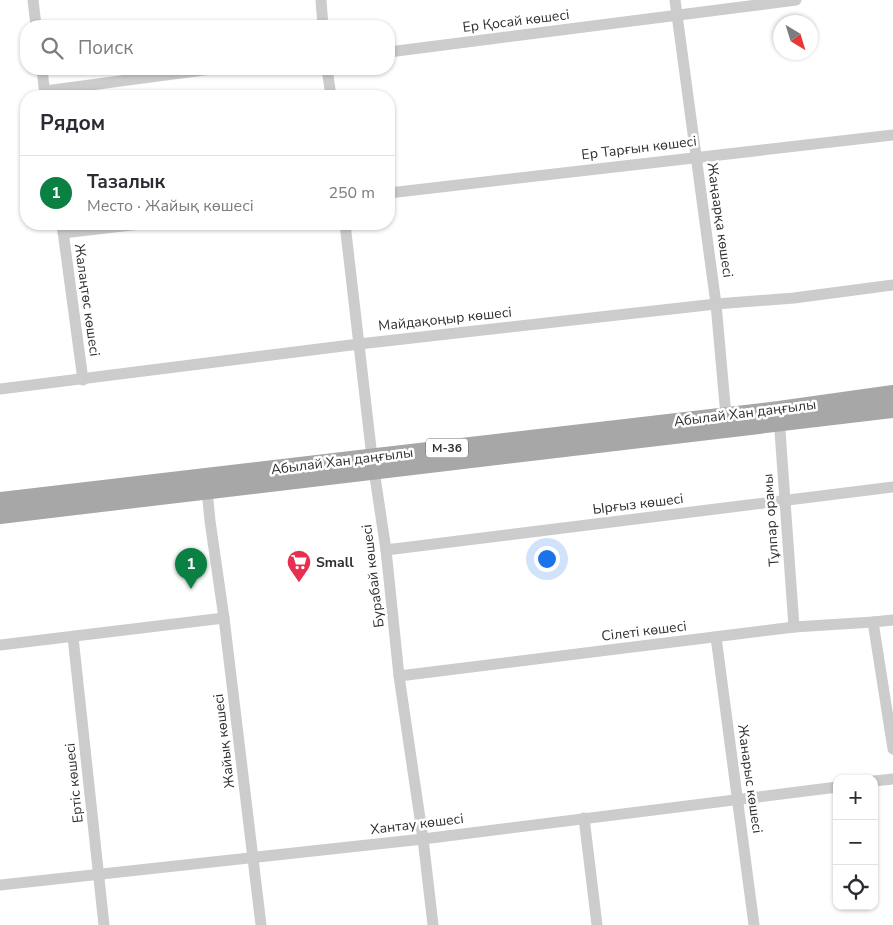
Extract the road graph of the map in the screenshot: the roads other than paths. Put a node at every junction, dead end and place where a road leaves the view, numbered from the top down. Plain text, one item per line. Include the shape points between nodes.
1 (33, 0) edge
2 (321, 0) edge
3 (675, 0) edge
4 (796, 0) edge
5 (678, 15) junction
6 (35, 20) edge
7 (323, 20) edge
8 (395, 51) edge
9 (43, 75) edge
10 (170, 75) edge
11 (328, 75) edge
12 (45, 90) edge
13 (71, 90) edge
14 (330, 90) edge
15 (893, 135) edge
16 (695, 157) junction
17 (395, 192) edge
18 (62, 230) edge
19 (346, 230) edge
20 (893, 285) edge
21 (716, 304) junction
22 (359, 344) junction
23 (83, 380) junction
24 (0, 389) edge
25 (893, 394) edge
26 (893, 409) edge
27 (726, 416) junction
28 (779, 416) junction
29 (373, 464) junction
30 (893, 487) edge
31 (207, 490) junction
32 (785, 500) junction
33 (0, 502) edge
34 (0, 515) edge
35 (386, 550) junction
36 (224, 618) junction
37 (893, 620) edge
38 (873, 622) junction
39 (794, 627) junction
40 (716, 637) junction
41 (73, 638) junction
42 (0, 645) edge
43 (399, 676) junction
44 (893, 749) edge
45 (893, 779) edge
46 (878, 781) edge
47 (833, 787) edge
48 (738, 800) junction
49 (584, 818) junction
50 (423, 840) junction
51 (253, 858) junction
52 (99, 875) junction
53 (0, 885) edge
54 (104, 925) edge
55 (261, 925) edge
56 (433, 925) edge
57 (596, 925) edge
58 (754, 925) edge

1 - 6 street
2 - 7 street
3 - 5 street, Жаңаарқа көшесі
4 - 5 street, Ер Қосай көшесі
5 - 8 street, Ер Қосай көшесі
5 - 16 street, Жаңаарқа көшесі
9 - 12 street
10 - 13 street
11 - 14 street
15 - 16 street, Ер Тарғын көшесі
16 - 17 street, Ер Тарғын көшесі
16 - 21 street, Жаңаарқа көшесі
18 - 23 street, Жалаңтөс көшесі
19 - 22 street, Бурабай көшесі
20 - 21 street, Майдақоңыр көшесі
21 - 22 street, Майдақоңыр көшесі
21 - 27 street, Жаңаарқа көшесі
22 - 23 street, Майдақоңыр көшесі
22 - 29 street, Бурабай көшесі
23 - 24 street, Майдақоңыр көшесі
25 - 28 main road, Абылай Хан даңғылы / M-36
26 - 28 main road, Абылай Хан даңғылы / M-36
27 - 28 main road, Абылай Хан даңғылы / M-36
27 - 29 main road, Абылай Хан даңғылы / M-36
28 - 29 main road, Абылай Хан даңғылы / M-36
28 - 32 street, Тұлпар орамы
29 - 31 main road, Абылай Хан даңғылы / M-36
29 - 33 main road, Абылай Хан даңғылы / M-36
29 - 35 street, Бурабай көшесі
30 - 32 street, Ырғыз көшесі
31 - 34 main road, Абылай Хан даңғылы / M-36
31 - 36 street, Жайық көшесі
32 - 35 street, Ырғыз көшесі
32 - 39 street, Тұлпар орамы
35 - 43 street, Бурабай көшесі
36 - 41 street
36 - 51 street, Жайық көшесі
37 - 38 street, Сілеті көшесі
38 - 39 street, Сілеті көшесі
38 - 44 street
39 - 40 street, Сілеті көшесі
40 - 43 street, Сілеті көшесі
40 - 48 street, Жанарыс көшесі
41 - 42 street
41 - 52 street, Ертіс көшесі
43 - 50 street, Бурабай көшесі
45 - 46 street
47 - 48 street, Хантау көшесі
48 - 49 street, Хантау көшесі
48 - 58 street, Жанарыс көшесі
49 - 50 street, Хантау көшесі
49 - 57 street
50 - 51 street, Хантау көшесі
50 - 56 street, Бурабай көшесі
51 - 52 street, Хантау көшесі
51 - 55 street, Жайық көшесі
52 - 53 street, Хантау көшесі
52 - 54 street, Ертіс көшесі

